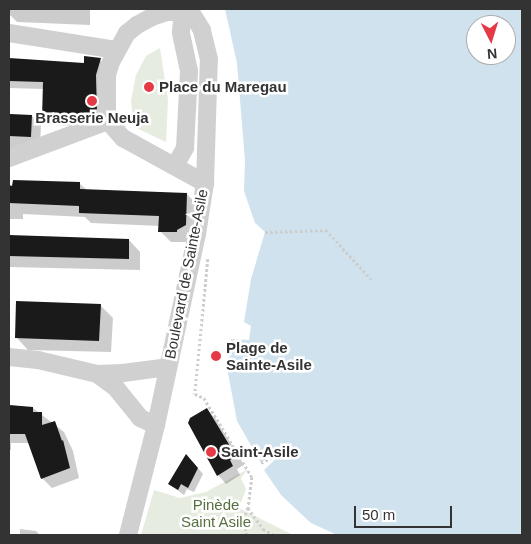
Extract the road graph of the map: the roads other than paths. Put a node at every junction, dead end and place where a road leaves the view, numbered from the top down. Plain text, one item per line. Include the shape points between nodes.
1 (188, 11) edge
2 (9, 33) edge
3 (116, 50) junction
4 (108, 121) junction
5 (9, 158) edge
6 (175, 166) junction
7 (204, 183) junction
8 (9, 357) edge
9 (168, 367) junction
10 (97, 374) junction
11 (156, 426) junction
12 (128, 535) edge

1 - 3 street via 167,12 137,25
1 - 6 street via 182,32 190,71 185,148
1 - 7 street, Boulevard de Sainte-Asile via 202,30 209,59
2 - 3 street
3 - 4 street via 108,75
4 - 5 street
4 - 6 street via 123,138
6 - 7 street
7 - 9 street, Boulevard de Sainte-Asile via 197,234
8 - 10 street via 38,360
9 - 10 street
9 - 11 street, Boulevard de Sainte-Asile
10 - 11 street via 116,388 140,418
11 - 12 street, Boulevard de Sainte-Asile

